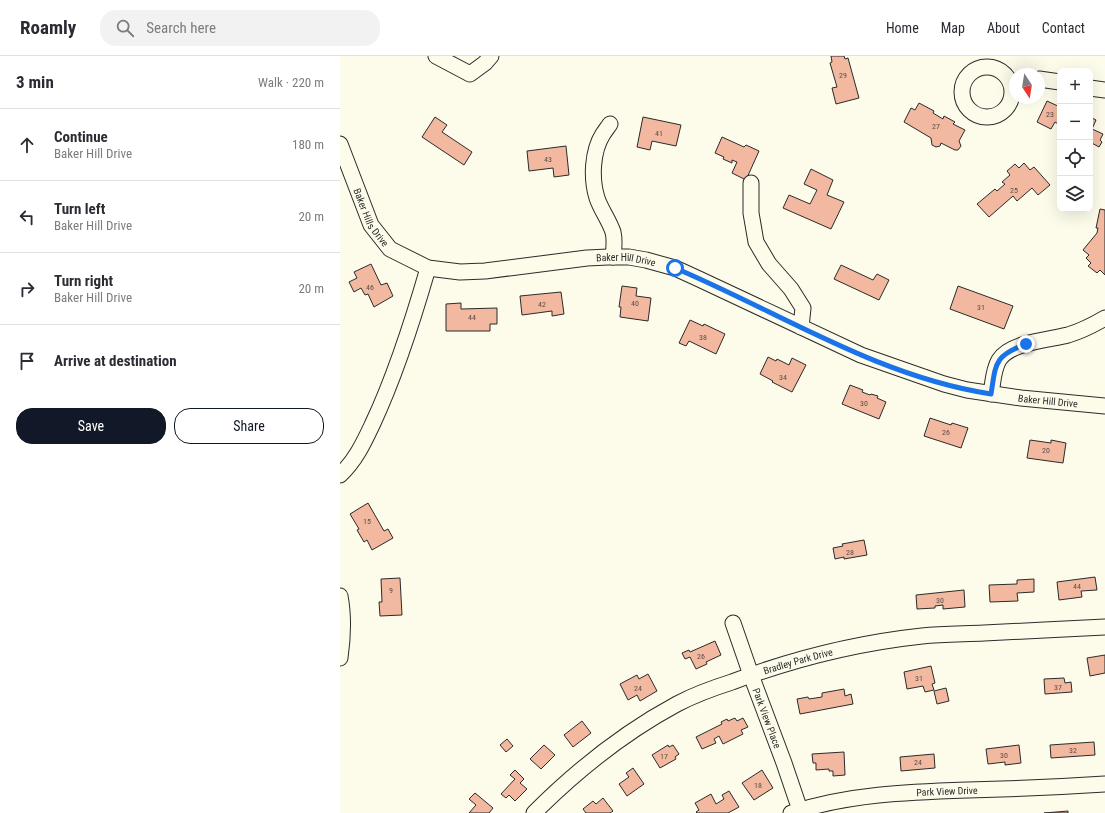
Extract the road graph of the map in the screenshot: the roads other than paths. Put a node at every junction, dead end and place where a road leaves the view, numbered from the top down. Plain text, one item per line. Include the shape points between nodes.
1 (436, 56) edge
2 (491, 56) edge
3 (1045, 80) edge
4 (1057, 82) edge
5 (1093, 88) edge
6 (1105, 90) edge
7 (610, 124) dead end
8 (340, 144) edge
9 (751, 183) dead end
10 (613, 257) junction
11 (428, 268) junction
12 (1105, 318) edge
13 (801, 327) junction
14 (991, 394) junction
15 (1105, 406) edge
16 (340, 475) edge
17 (340, 596) edge
18 (733, 622) dead end
19 (1105, 627) edge
20 (340, 658) edge
21 (751, 675) junction
22 (1105, 784) edge
23 (797, 812) edge
24 (534, 813) edge

1 - 2 street via 470,74
3 - 4 street
5 - 6 street
7 - 10 street via 597,147 594,178 596,196 612,231
8 - 11 street, Baker Hills Drive via 371,225 390,249
9 - 13 street via 751,213 756,242 769,264 803,308
10 - 11 street, Baker Hill Drive via 485,271 460,272
10 - 13 street, Baker Hill Drive via 646,260 675,268
11 - 16 street via 386,396 360,451
12 - 14 street via 1068,335 1026,344 1004,354 995,371
13 - 14 street, Baker Hill Drive via 861,355 918,376
14 - 15 street, Baker Hill Drive
17 - 20 street via 343,640
18 - 21 street, Park View Place
19 - 21 street, Bradley Park Drive via 923,636 794,661
21 - 23 street, Park View Place via 784,763
21 - 24 street, Bradley Park Drive via 711,689 646,722 581,769
22 - 23 street, Park View Drive via 886,794 842,800

